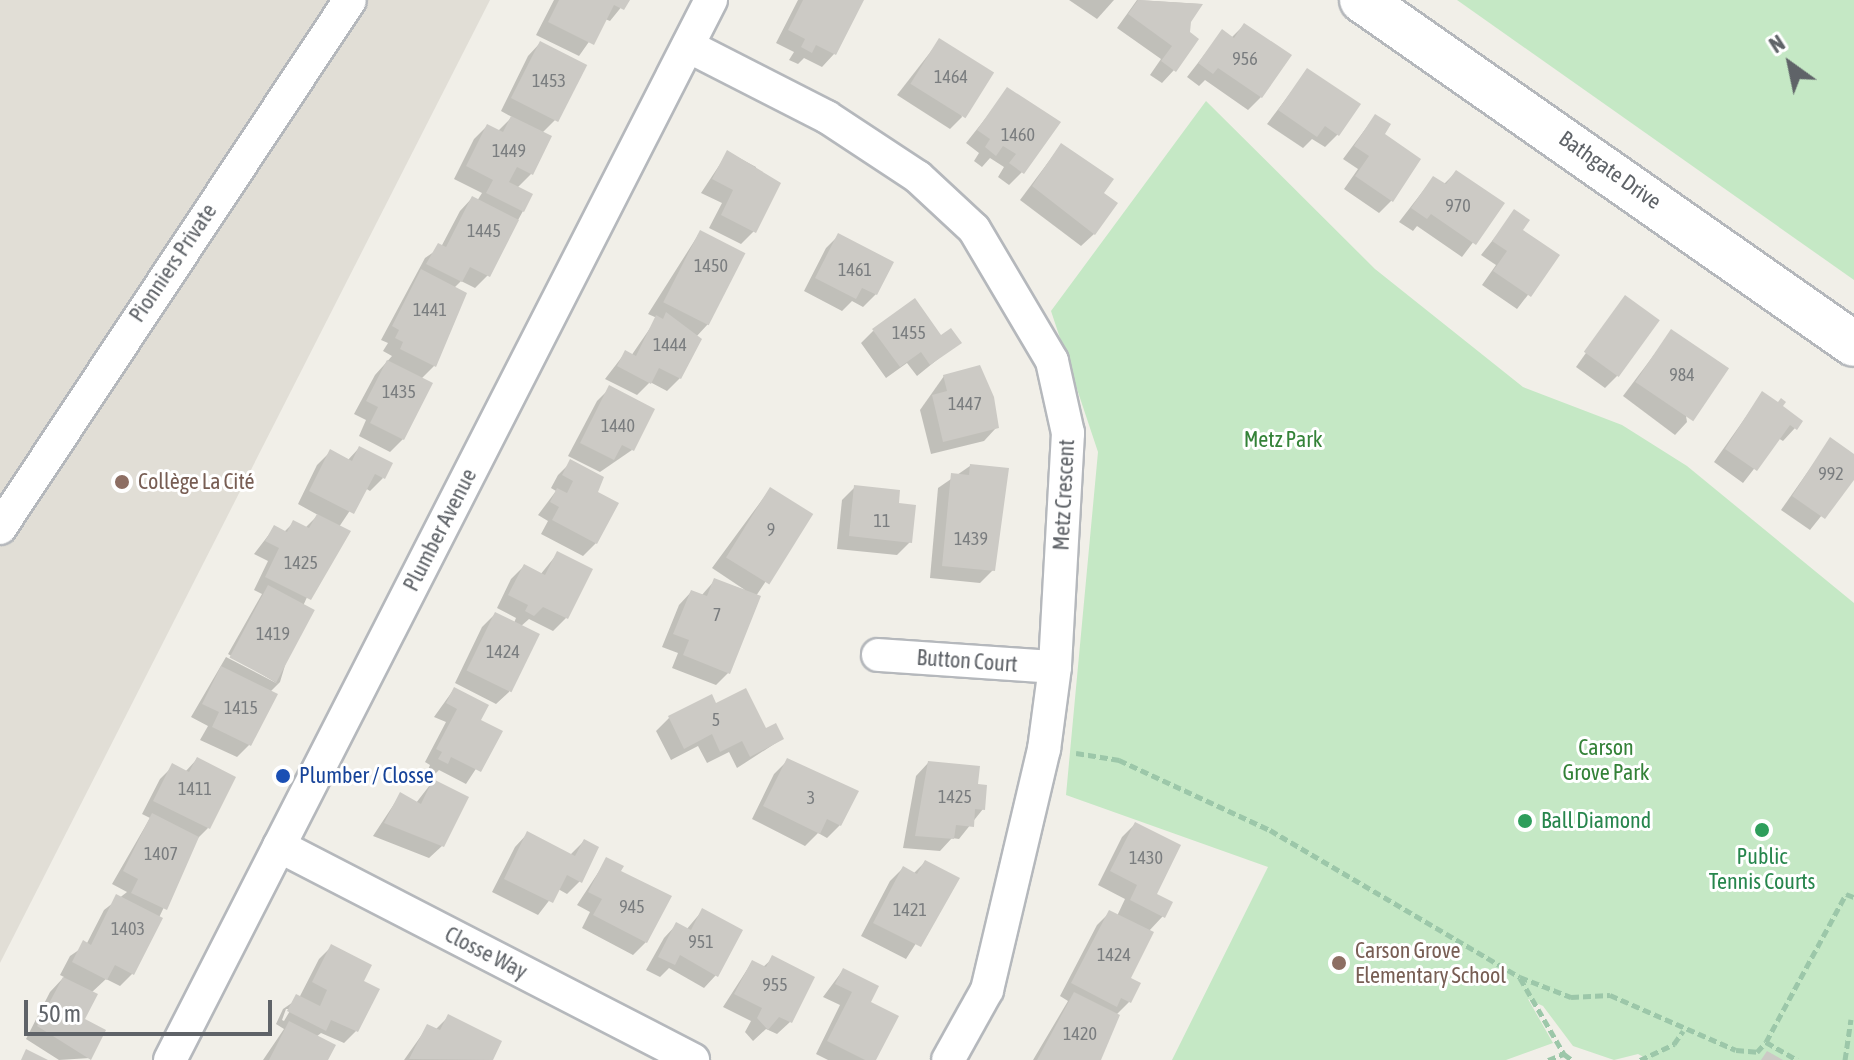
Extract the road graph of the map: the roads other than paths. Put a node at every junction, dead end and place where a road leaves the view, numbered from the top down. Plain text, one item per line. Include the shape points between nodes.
1 (350, 0) edge
2 (711, 0) edge
3 (1362, 0) edge
4 (688, 46) junction
5 (1854, 344) edge
6 (0, 528) edge
7 (878, 655) dead end
8 (1055, 667) junction
9 (279, 846) junction
10 (170, 1060) edge
11 (693, 1060) edge
12 (948, 1060) edge

1 - 6 street, Pionniers Private
2 - 4 street, Plumber Avenue
3 - 5 street, Bathgate Drive
4 - 8 street, Metz Crescent via 827,117 918,177 974,229 1017,296 1052,361 1068,433
4 - 9 street, Plumber Avenue
7 - 8 street, Button Court
8 - 12 street, Metz Crescent via 1044,749 987,990
9 - 10 street, Plumber Avenue
9 - 11 street, Closse Way

